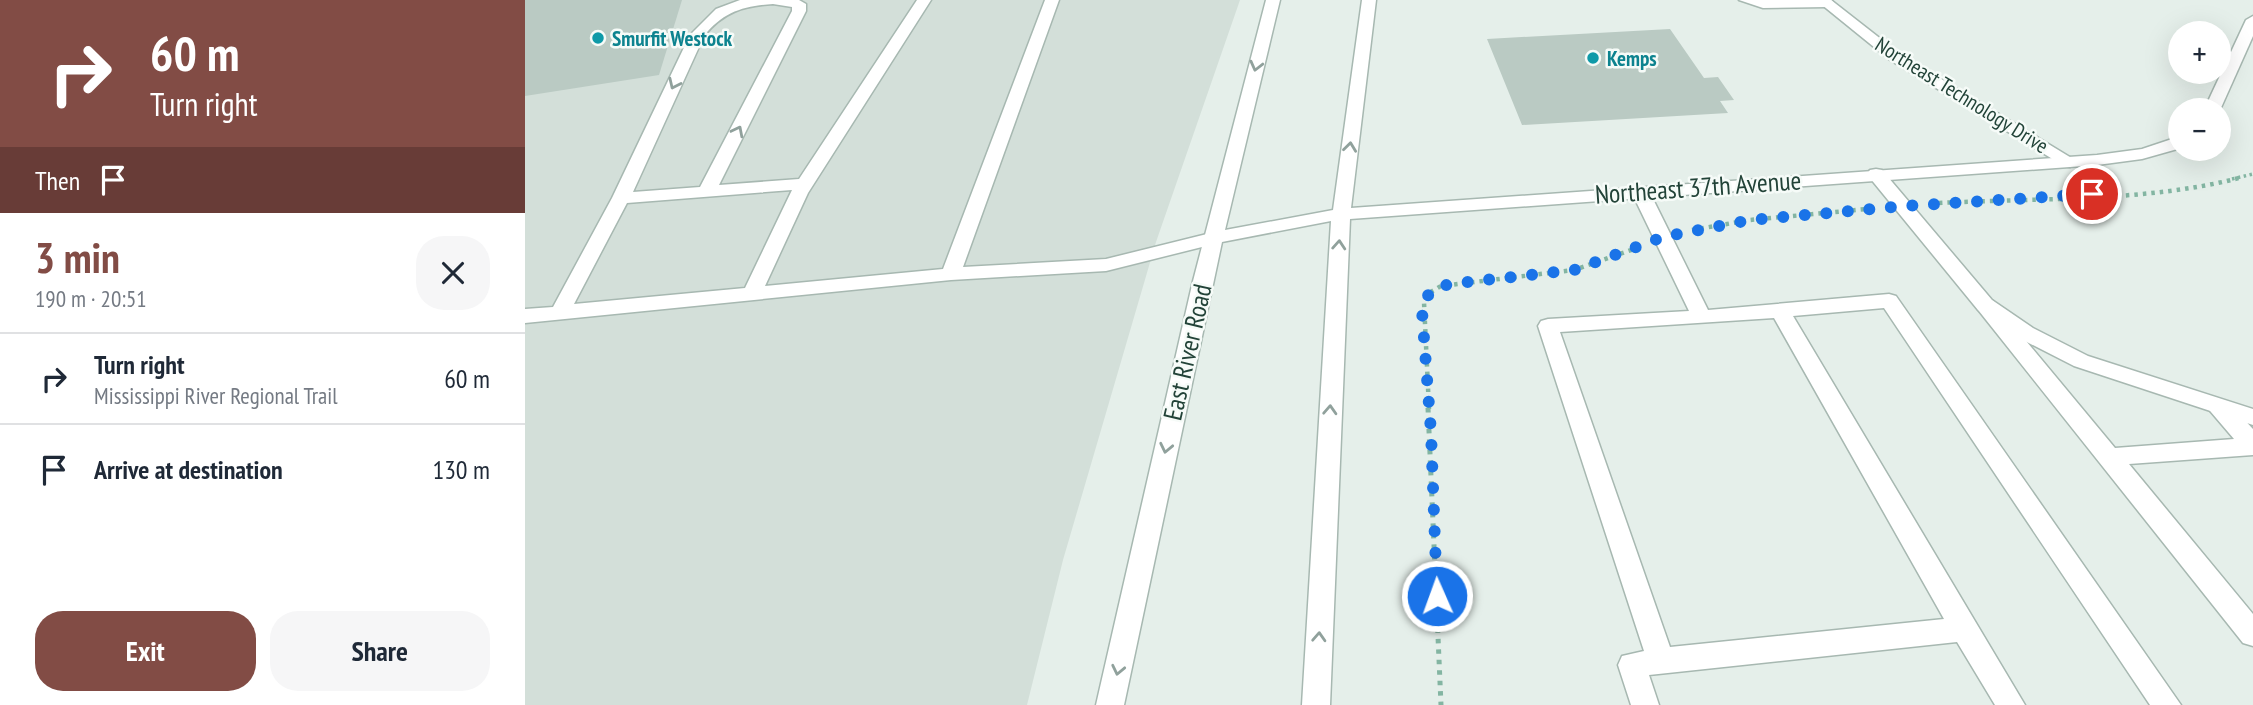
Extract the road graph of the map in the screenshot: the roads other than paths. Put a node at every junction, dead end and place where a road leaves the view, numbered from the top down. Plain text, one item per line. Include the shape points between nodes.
1 (773, 0) edge
2 (924, 0) edge
3 (1052, 0) edge
4 (1273, 0) edge
5 (1369, 0) edge
6 (1746, 0) edge
7 (1825, 1) edge
8 (2253, 20) edge
9 (2217, 98) edge
10 (2168, 147) edge
11 (2070, 162) junction
12 (1876, 174) junction
13 (805, 184) junction
14 (707, 191) junction
15 (1640, 191) junction
16 (621, 198) junction
17 (1341, 214) junction
18 (1215, 238) junction
19 (951, 274) junction
20 (752, 293) junction
21 (1985, 305) junction
22 (1780, 311) junction
23 (560, 312) junction
24 (525, 316) edge
25 (1702, 317) junction
26 (2216, 405) junction
27 (2253, 417) edge
28 (2253, 445) edge
29 (2111, 457) junction
30 (1964, 629) junction
31 (2253, 634) edge
32 (1661, 661) junction
33 (1110, 705) edge
34 (1316, 705) edge
35 (1645, 705) edge
36 (2011, 705) edge
37 (2167, 705) edge

14 -> 1 street via 799,11 799,4
1 -> 16 street via 747,2 710,17 697,35
2 - 13 street
3 - 19 street
4 -> 18 street, East River Road
17 -> 5 street
6 - 7 street via 1763,4
7 - 11 street, Northeast Technology Drive via 1895,57
8 - 9 street
10 - 11 street, Northeast 37th Avenue
11 - 12 street, Northeast 37th Avenue
12 - 15 street, Northeast 37th Avenue
12 - 21 street
13 - 14 street
13 - 20 street
14 - 16 street
15 - 17 street, Northeast 37th Avenue
15 - 25 street
16 - 23 street
17 - 18 street, Northeast 37th Avenue
34 -> 17 street
18 - 19 street, Northeast 37th Avenue via 1106,265
18 -> 33 street, East River Road
19 - 20 street, Northeast 37th Avenue
20 - 23 street, Northeast 37th Avenue
21 - 26 street via 2081,360
21 - 29 street
22 - 25 street
22 - 30 street
22 - 37 street via 1889,301
23 - 24 street, Northeast 37th Avenue
25 - 32 street via 1548,326
26 - 27 street
26 - 28 street
28 - 29 street
29 - 31 street
30 - 32 street
30 - 36 street
32 - 35 street via 1632,665

